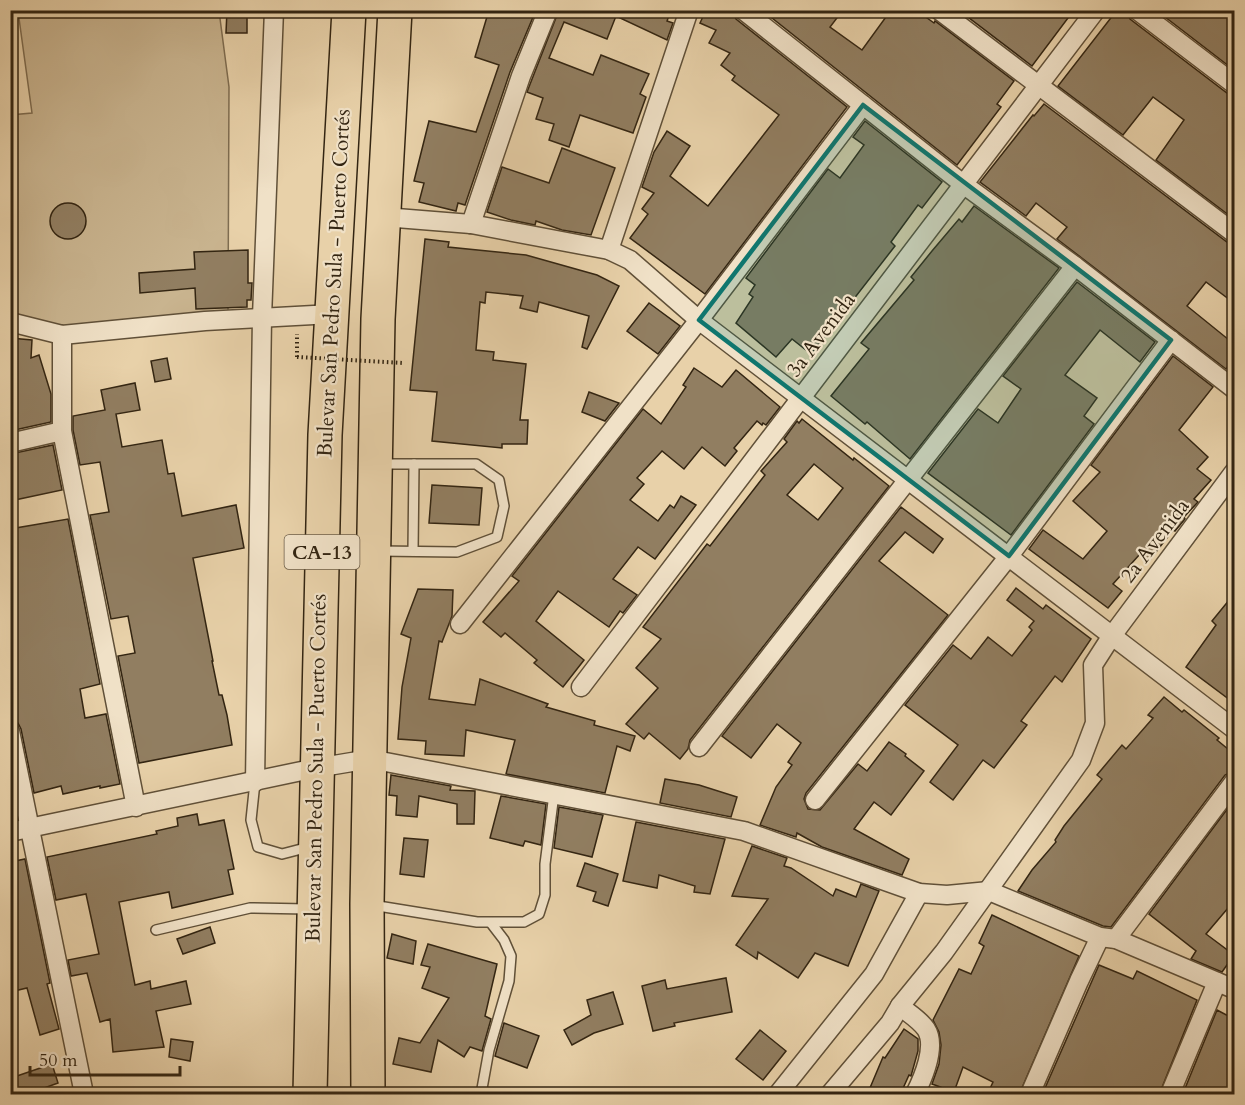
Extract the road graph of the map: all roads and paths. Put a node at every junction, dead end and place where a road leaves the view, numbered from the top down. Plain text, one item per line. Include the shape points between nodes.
1 (274, 10) edge
2 (349, 10) edge
3 (395, 10) edge
4 (548, 10) edge
5 (688, 10) edge
6 (743, 10) edge
7 (939, 10) edge
8 (1096, 10) edge
9 (1137, 10) edge
10 (1234, 84) edge
11 (1038, 86) junction
12 (863, 105) junction
13 (963, 184) junction
14 (384, 217) junction
15 (471, 224) junction
16 (1234, 233) edge
17 (609, 250) junction
18 (1075, 266) junction
19 (332, 314) junction
20 (262, 317) junction
21 (699, 320) junction
22 (10, 322) edge
23 (297, 333) dead end
24 (62, 335) junction
25 (1171, 340) junction
26 (403, 363) dead end
27 (1234, 389) edge
28 (801, 398) junction
29 (62, 431) junction
30 (10, 443) edge
31 (375, 464) junction
32 (414, 464) junction
33 (1234, 472) edge
34 (907, 479) junction
35 (374, 551) junction
36 (413, 551) junction
37 (1009, 556) junction
38 (460, 624) dead end
39 (1111, 637) junction
40 (581, 687) dead end
41 (1234, 729) edge
42 (10, 731) edge
43 (699, 747) dead end
44 (370, 759) junction
45 (316, 768) junction
46 (255, 782) junction
47 (1234, 782) edge
48 (554, 794) junction
49 (815, 800) dead end
50 (136, 807) junction
51 (29, 828) junction
52 (10, 832) edge
53 (314, 846) junction
54 (989, 891) junction
55 (919, 893) junction
56 (367, 904) junction
57 (313, 909) junction
58 (491, 923) junction
59 (156, 930) dead end
60 (1108, 938) junction
61 (1229, 985) edge
62 (900, 1006) junction
63 (84, 1095) edge
64 (310, 1095) edge
65 (368, 1095) edge
66 (481, 1095) edge
67 (778, 1095) edge
68 (830, 1095) edge
69 (915, 1095) edge
70 (1030, 1095) edge
71 (1170, 1095) edge

1 - 20 street
2 - 19 highway, Bulevar San Pedro Sula - Puerto Cortés / CA-13
3 - 14 highway, CA-13
4 - 15 street
5 - 17 street
6 - 12 street
7 - 11 street
8 - 11 street, 3a Avenida
9 - 10 street
11 - 13 street, 3a Avenida
11 - 16 street
12 - 13 street
12 - 21 street
13 - 18 street
13 - 28 street, 3a Avenida
14 - 15 street
14 - 31 highway, CA-13
15 - 17 street
17 - 21 street via 630,260
18 - 25 street
18 - 34 street
19 - 20 street
19 - 45 highway, Bulevar San Pedro Sula - Puerto Cortés / CA-13
20 - 24 street
20 - 46 street
21 - 28 street
21 - 38 street
22 - 24 street
23 - 26 path, bridge via 297,357
24 - 29 street
25 - 27 street
25 - 37 street
28 - 34 street
28 - 40 street, 3a Avenida
29 - 30 street
29 - 50 street
31 - 32 lane
31 - 35 highway, CA-13
32 - 36 lane
32 - 36 lane via 476,464 499,480 504,506 497,537 457,552
33 - 39 street, 2a Avenida
34 - 37 street
34 - 43 street
35 - 36 lane
35 - 44 highway, CA-13
37 - 39 street
37 - 49 street
39 - 41 street
39 - 54 street, 2a Avenida via 1093,665 1095,723 1081,760
42 - 51 street
44 - 45 street
44 - 48 street
44 - 56 highway, CA-13
45 - 46 street
45 - 53 highway, Bulevar San Pedro Sula - Puerto Cortés / CA-13
46 - 50 street
46 - 53 lane via 251,820 258,847 282,854
47 - 60 street
48 - 55 street via 744,831
48 - 58 lane via 539,914 524,921
50 - 51 street
51 - 52 street
51 - 63 street
53 - 57 highway, Bulevar San Pedro Sula - Puerto Cortés / CA-13
54 - 55 street
54 - 60 street
54 - 62 street, 2a Avenida
55 - 67 street via 874,974
56 - 58 lane
56 - 65 highway, CA-13
57 - 59 lane via 250,908
57 - 64 highway, Bulevar San Pedro Sula - Puerto Cortés / CA-13
58 - 66 lane via 511,956
60 - 61 street
60 - 70 street via 1079,981
61 - 71 street
62 - 68 street, 2a Avenida
62 - 69 street via 925,1029 930,1040 927,1064

